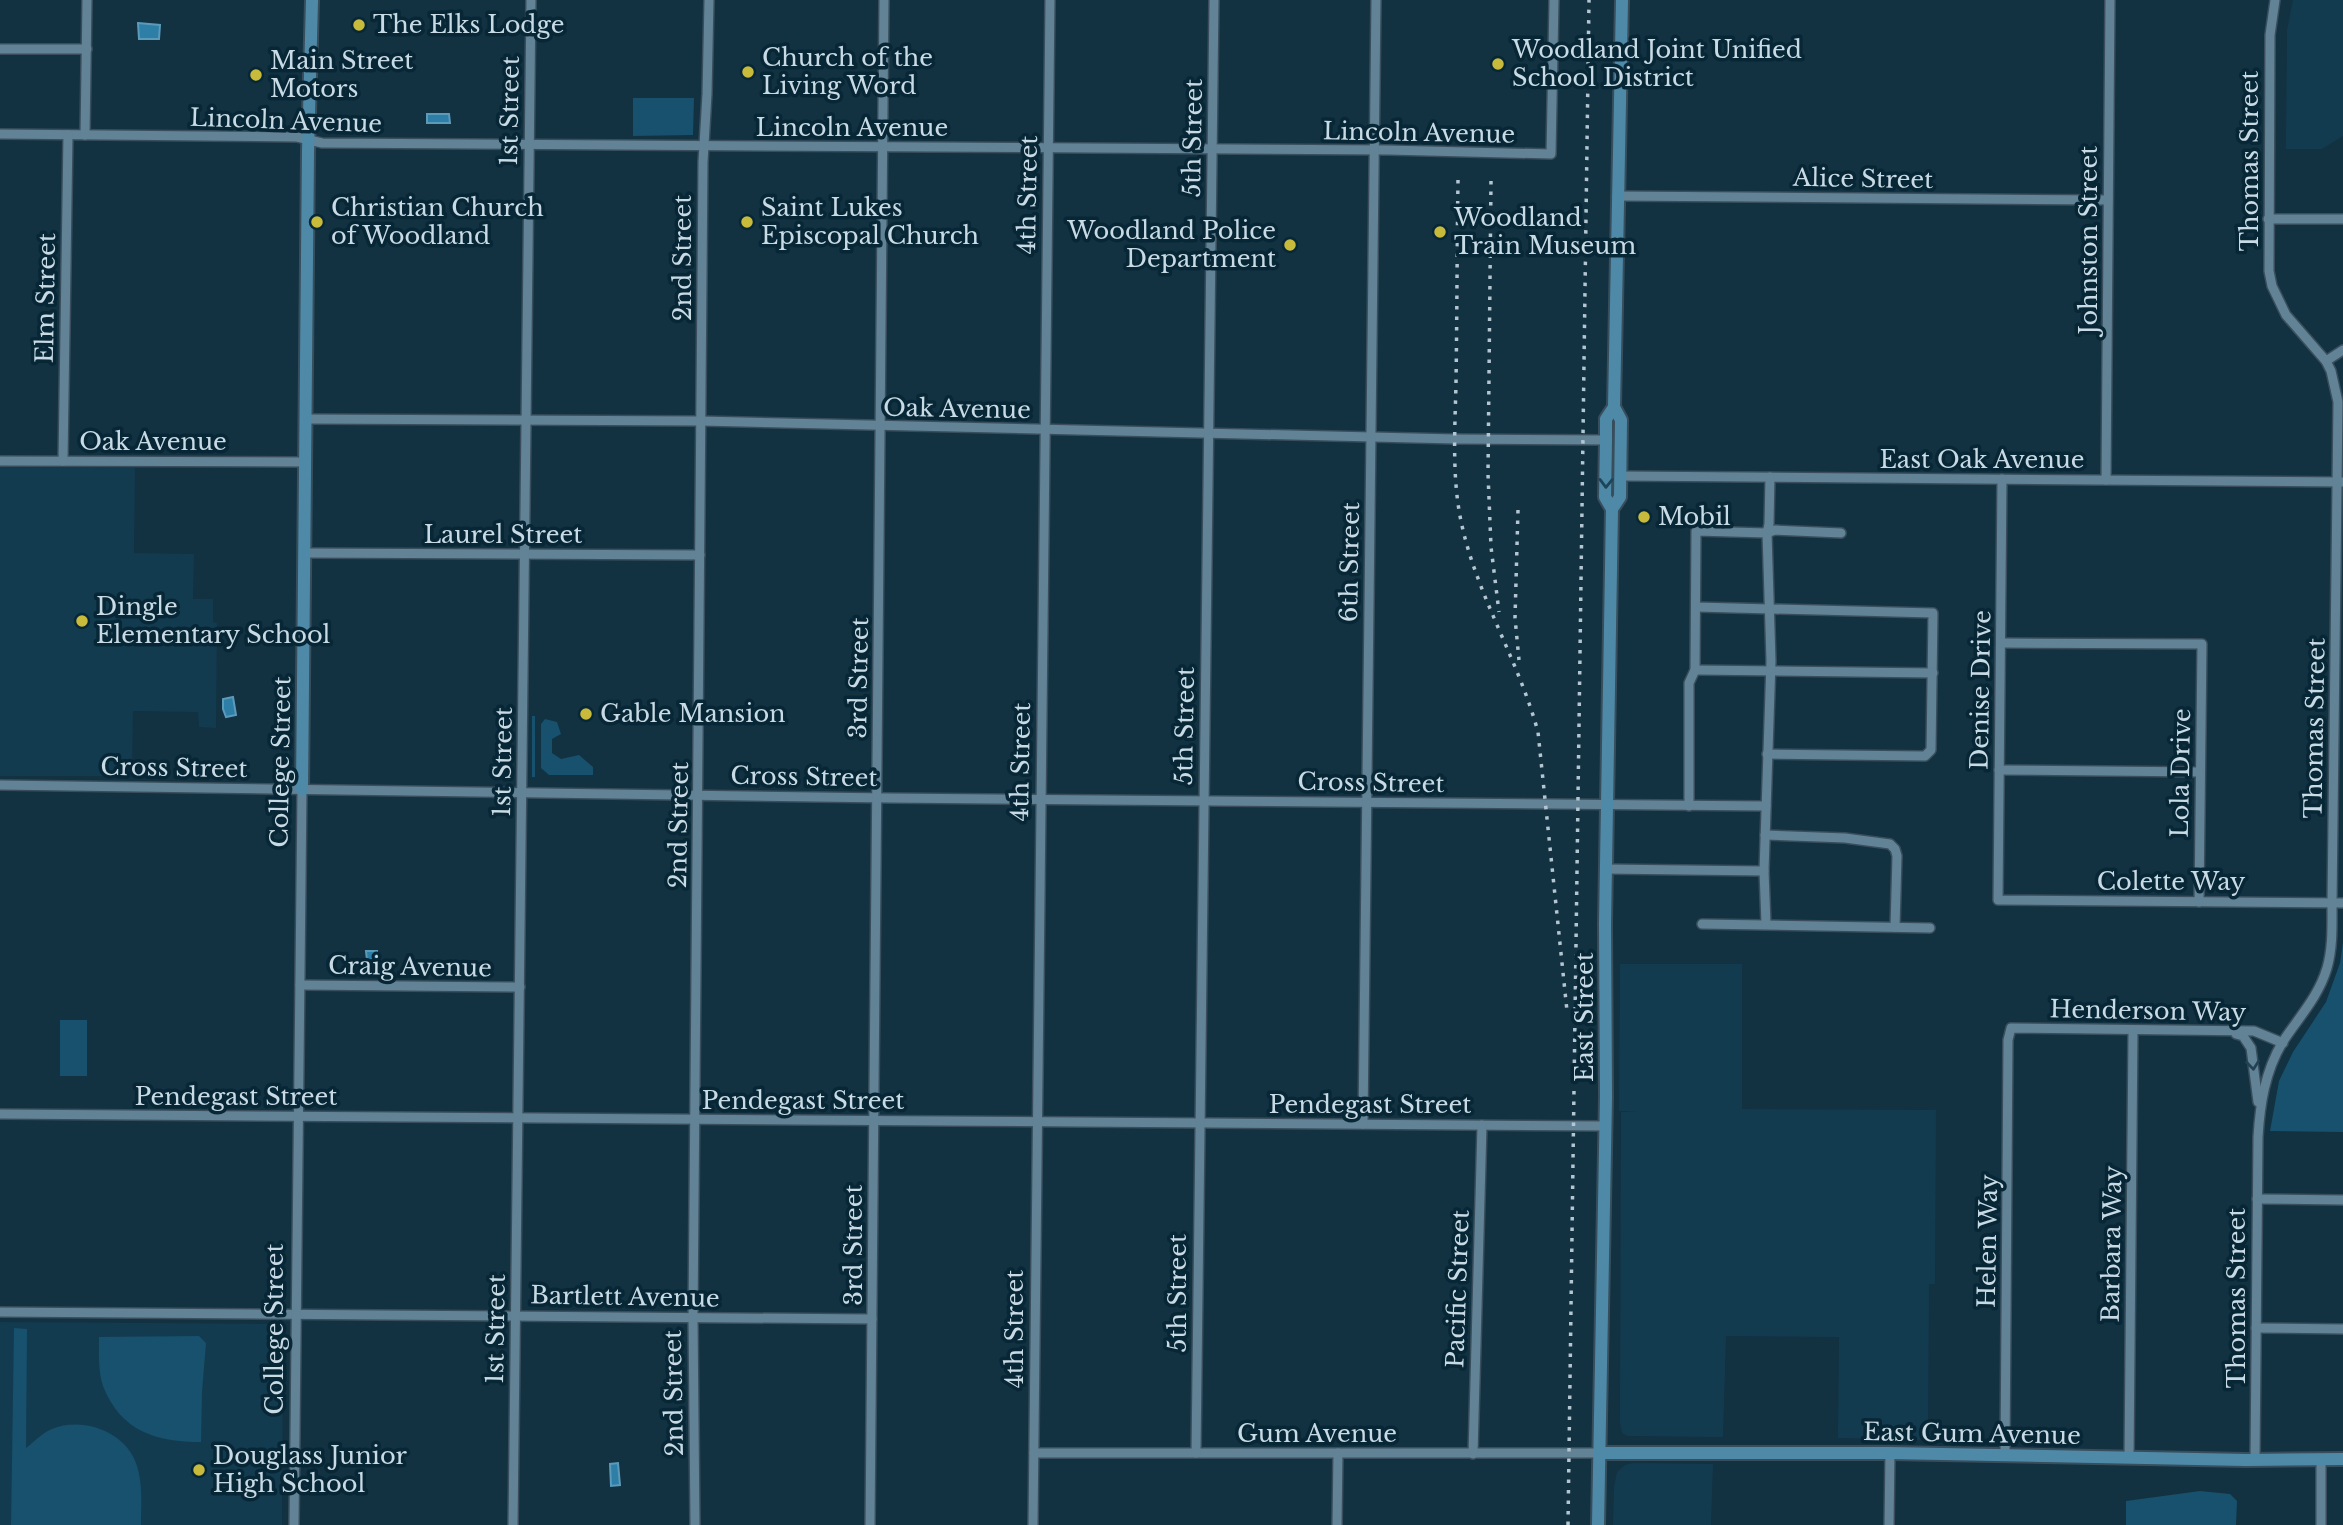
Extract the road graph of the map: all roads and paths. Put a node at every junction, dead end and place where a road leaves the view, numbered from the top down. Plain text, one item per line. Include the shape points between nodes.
1 (87, 0) edge
2 (312, 0) edge
3 (531, 0) edge
4 (709, 0) edge
5 (884, 0) edge
6 (1050, 0) edge
7 (1214, 0) edge
8 (1376, 0) edge
9 (1554, 0) edge
10 (1622, 0) edge
11 (2110, 0) edge
12 (2275, 0) edge
13 (87, 48) junction
14 (0, 49) edge
15 (0, 134) edge
16 (68, 135) junction
17 (85, 135) junction
18 (309, 140) junction
19 (529, 145) junction
20 (704, 146) junction
21 (883, 147) junction
22 (1048, 148) junction
23 (1212, 150) junction
24 (1373, 150) junction
25 (1617, 196) junction
26 (2108, 200) junction
27 (2268, 219) junction
28 (2343, 219) edge
29 (2343, 350) edge
30 (2326, 361) junction
31 (1614, 407) junction
32 (306, 419) junction
33 (526, 420) junction
34 (701, 421) junction
35 (880, 426) junction
36 (1044, 430) junction
37 (1208, 434) junction
38 (1370, 437) junction
39 (1606, 440) junction
40 (0, 461) edge
41 (63, 461) junction
42 (306, 462) junction
43 (1620, 476) junction
44 (1770, 477) junction
45 (2002, 479) junction
46 (2106, 480) junction
47 (2340, 482) edge
48 (1612, 509) junction
49 (1767, 533) junction
50 (1841, 533) dead end
51 (305, 553) junction
52 (525, 555) junction
53 (700, 555) junction
54 (1696, 607) junction
55 (1771, 609) junction
56 (2001, 643) junction
57 (1695, 670) junction
58 (1769, 671) junction
59 (1933, 673) junction
60 (1767, 754) junction
61 (1999, 770) junction
62 (2200, 772) junction
63 (0, 785) edge
64 (302, 790) junction
65 (522, 791) junction
66 (698, 794) junction
67 (877, 797) junction
68 (1040, 799) junction
69 (1203, 800) junction
70 (1367, 802) junction
71 (1607, 804) junction
72 (1689, 806) junction
73 (1766, 806) junction
74 (1765, 835) junction
75 (1606, 869) junction
76 (1764, 871) junction
77 (1998, 900) joint
78 (2199, 902) junction
79 (2332, 903) junction
80 (2343, 903) edge
81 (1702, 924) dead end
82 (1766, 924) junction
83 (1895, 927) junction
84 (1930, 928) dead end
85 (300, 985) junction
86 (520, 988) junction
87 (2011, 1028) joint
88 (2133, 1030) junction
89 (2227, 1031) junction
90 (2283, 1043) junction
91 (2259, 1113) junction
92 (0, 1114) edge
93 (299, 1117) junction
94 (517, 1119) junction
95 (695, 1120) junction
96 (874, 1121) junction
97 (1037, 1122) junction
98 (1199, 1123) junction
99 (1363, 1124) junction
100 (1482, 1125) junction
101 (1606, 1126) junction
102 (2257, 1199) junction
103 (2343, 1200) edge
104 (0, 1312) edge
105 (296, 1314) junction
106 (515, 1315) junction
107 (693, 1317) junction
108 (873, 1319) junction
109 (2256, 1328) junction
110 (2343, 1329) edge
111 (1034, 1453) junction
112 (1196, 1453) junction
113 (1338, 1453) junction
114 (1599, 1453) junction
115 (1890, 1453) junction
116 (1473, 1454) junction
117 (2005, 1455) junction
118 (2129, 1458) junction
119 (2321, 1459) junction
120 (2255, 1460) junction
121 (2343, 1460) edge
122 (294, 1525) edge
123 (513, 1525) edge
124 (695, 1525) edge
125 (870, 1525) edge
126 (1033, 1525) edge
127 (1337, 1525) edge
128 (1598, 1525) edge
129 (1889, 1525) edge
130 (2321, 1525) edge

1 - 13 street
2 - 18 main road, College Street
3 - 19 street, 1st Street
4 - 20 street, 2nd Street
5 - 21 street, 3rd Street
6 - 22 street, 4th Street
7 - 23 street, 5th Street
8 - 24 street, 6th Street
9 - 24 street, Lincoln Avenue via 1551,154
10 - 25 main road, East Street
11 - 26 street, Johnston Street
12 - 27 street, Thomas Street via 2270,35
13 - 14 street
13 - 17 street
15 - 16 street, Lincoln Avenue
16 - 17 street, Lincoln Avenue
16 - 41 street, Elm Street
17 - 18 street, Lincoln Avenue
18 - 19 street, Lincoln Avenue via 322,144
18 - 32 main road, College Street
19 - 20 street, Lincoln Avenue
19 - 33 street, 1st Street
20 - 21 street, Lincoln Avenue
20 - 34 street, 2nd Street
21 - 22 street, Lincoln Avenue
21 - 35 street, 3rd Street
22 - 23 street, Lincoln Avenue
22 - 36 street, 4th Street
23 - 24 street, Lincoln Avenue
23 - 37 street, 5th Street
24 - 38 street, 6th Street
25 - 26 street, Alice Street
25 - 31 main road, East Street
26 - 46 street, Johnston Street
27 - 28 street
27 - 30 street, Thomas Street via 2269,271 2277,301
29 - 30 street
30 - 47 street, Thomas Street via 2338,402
31 - 39 main road, East Street via 1606,419
31 - 43 main road, East Street via 1621,420
32 - 33 street, Oak Avenue
32 - 42 main road, College Street
33 - 34 street, Oak Avenue
33 - 52 street, 1st Street
34 - 35 street, Oak Avenue
34 - 53 street, 2nd Street
35 - 36 street, Oak Avenue
35 - 67 street, 3rd Street
36 - 37 street, Oak Avenue
36 - 68 street, 4th Street
37 - 38 street, Oak Avenue
37 - 69 street, 5th Street
38 - 39 street, Oak Avenue
38 - 70 street, 6th Street
39 -> 48 main road, East Street via 1605,496
40 - 41 street, Oak Avenue
41 - 42 street, Oak Avenue
42 - 51 main road, College Street
43 - 44 street, East Oak Avenue
43 - 48 main road, East Street via 1619,497
44 - 45 street, East Oak Avenue
44 - 49 street
45 - 46 street, East Oak Avenue
45 - 56 street, Denise Drive
46 - 47 street, East Oak Avenue
47 - 79 street, Thomas Street
48 - 71 main road, East Street
49 - 50 street
49 - 54 street via 1696,531
49 - 55 street
51 - 52 street, Laurel Street
51 - 64 main road, College Street
52 - 53 street, Laurel Street
52 - 65 street, 1st Street
53 - 66 street, 2nd Street
54 - 55 street
54 - 57 street
55 - 58 street
55 - 59 street via 1933,613
56 - 61 street, Denise Drive
56 - 62 street, Lola Drive via 2202,645
57 - 58 street
57 - 72 street via 1689,683
58 - 59 street
58 - 60 street
59 - 60 street via 1931,750 1925,756
60 - 73 street
61 - 62 street
61 - 77 street, Denise Drive
62 - 78 street, Lola Drive
63 - 64 street, Cross Street
64 - 65 street, Cross Street
64 - 85 street, College Street
65 - 66 street, Cross Street
65 - 86 street, 1st Street
66 - 67 street, Cross Street
66 - 95 street, 2nd Street
67 - 68 street, Cross Street
67 - 96 street, 3rd Street
68 - 69 street, Cross Street
68 - 97 street, 4th Street
69 - 70 street, Cross Street
69 - 98 street, 5th Street
70 - 71 street, Cross Street
70 - 99 street, 6th Street
71 - 72 street, Cross Street
71 - 75 main road, East Street
72 - 73 street, Cross Street
73 - 74 street
74 - 76 street
74 - 83 street via 1890,844 1897,856
75 - 76 street
75 - 101 main road, East Street
76 - 82 street
77 - 78 street, Colette Way
78 - 79 street, Colette Way
79 - 80 street, Colette Way
79 - 90 street, Thomas Street via 2326,970 2305,1013
81 - 82 street
82 - 83 street
83 - 84 street
85 - 86 street, Craig Avenue
85 - 93 street, College Street
86 - 94 street, 1st Street
87 - 88 street, Henderson Way
87 - 117 street, Helen Way
88 - 89 street, Henderson Way
88 - 118 street, Barbara Way
89 - 90 street, Henderson Way via 2254,1031
89 -> 91 street via 2243,1036 2251,1048
90 - 91 street, Thomas Street
91 - 102 street, Thomas Street
92 - 93 street, Pendegast Street
93 - 94 street, Pendegast Street
93 - 105 street, College Street
94 - 95 street, Pendegast Street
94 - 106 street, 1st Street
95 - 96 street, Pendegast Street
95 - 107 street, 2nd Street
96 - 97 street, Pendegast Street
96 - 108 street, 3rd Street
97 - 98 street, Pendegast Street
97 - 111 street, 4th Street
98 - 99 street, Pendegast Street
98 - 112 street, 5th Street
99 - 100 street, Pendegast Street
100 - 101 street, Pendegast Street
100 - 116 street, Pacific Street
101 - 114 main road, East Street
102 - 103 street
102 - 109 street, Thomas Street
104 - 105 street, Bartlett Avenue
105 - 106 street, Bartlett Avenue
105 - 122 street, College Street
106 - 107 street, Bartlett Avenue
106 - 123 street, 1st Street
107 - 108 street, Bartlett Avenue
107 - 124 street, 2nd Street
108 - 125 street, 3rd Street
109 - 110 street
109 - 120 street, Thomas Street
111 - 112 street, Gum Avenue
111 - 126 street, 4th Street
112 - 113 street, Gum Avenue
113 - 116 street, Gum Avenue
113 - 127 street
114 - 115 main road, East Gum Avenue
114 - 116 street, Gum Avenue
114 - 128 main road, East Street
115 - 117 main road, East Gum Avenue
115 - 129 street
117 - 118 main road, East Gum Avenue
118 - 120 main road, East Gum Avenue
119 - 120 main road, East Gum Avenue
119 - 121 main road, East Gum Avenue
119 - 130 street

